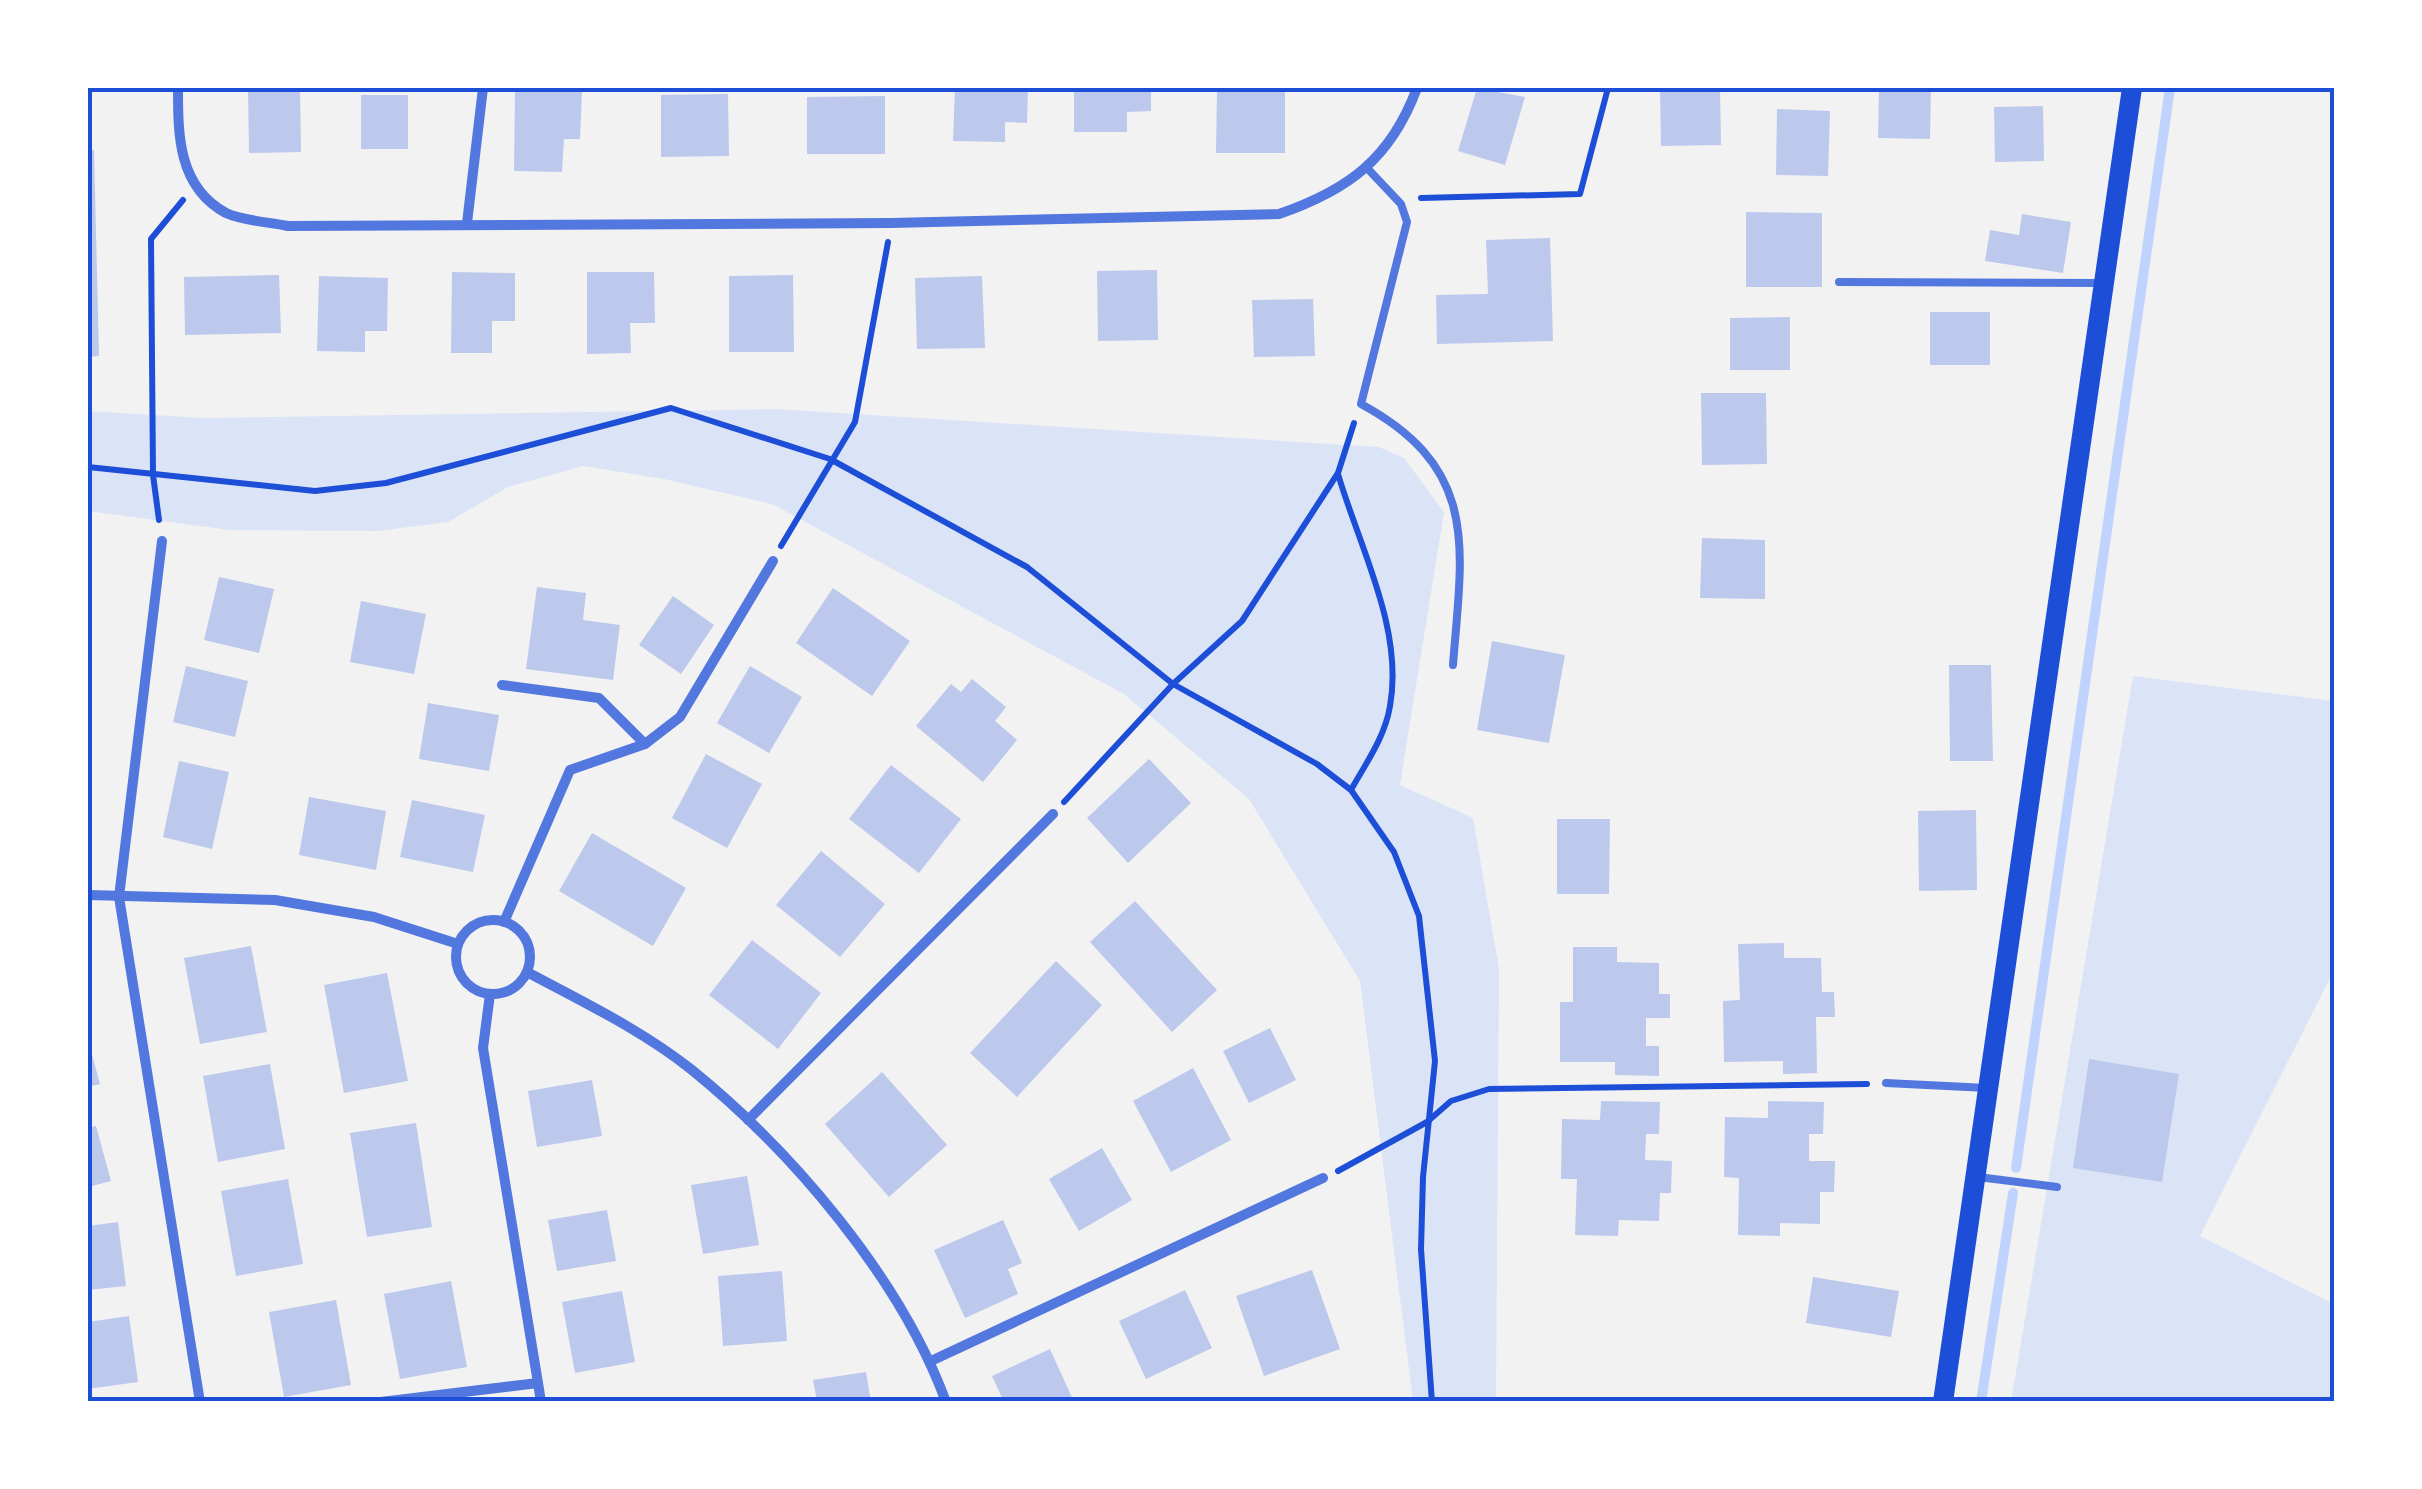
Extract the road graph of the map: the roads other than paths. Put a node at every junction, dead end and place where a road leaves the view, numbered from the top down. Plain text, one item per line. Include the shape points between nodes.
1 (178, 88) edge
2 (483, 88) edge
3 (1417, 88) edge
4 (2132, 88) edge
5 (1367, 168) junction
6 (467, 223) junction
7 (1839, 282) dead end
8 (2104, 283) junction
9 (162, 542) road end
10 (773, 560) road end
11 (1453, 665) dead end
12 (502, 684) dead end
13 (645, 744) junction
14 (1053, 814) road end
15 (88, 896) edge
16 (118, 897) junction
17 (504, 922) junction
18 (458, 944) junction
19 (527, 972) junction
20 (490, 994) junction
21 (1886, 1083) road end
22 (1987, 1088) junction
23 (748, 1120) junction
24 (1973, 1176) junction
25 (1323, 1178) road end
26 (2057, 1187) dead end
27 (931, 1361) junction
28 (538, 1383) junction
29 (200, 1402) edge
30 (380, 1402) edge
31 (540, 1402) edge
32 (946, 1402) edge
33 (1943, 1402) edge

1 - 6 street via 178,146 195,186 227,213 288,226
2 - 6 street
3 - 5 street via 1386,148
4 - 8 main road
5 - 6 street via 1324,199 1280,214
5 - 11 lane via 1401,204 1408,222 1361,404 1415,440 1455,502 1463,539
7 - 8 lane
8 - 22 main road
9 - 16 street
10 - 13 street via 680,717
12 - 13 street via 600,698
13 - 17 street via 570,770
14 - 23 street
15 - 16 street
16 - 18 street via 275,900 374,917
16 - 29 street
17 - 18 street via 472,927
17 - 19 street via 529,948
18 - 20 street via 462,977
19 - 20 street via 512,989
19 - 23 street via 615,1018 690,1069
20 - 28 street via 484,1048
21 - 22 lane
22 - 24 main road
23 - 27 street via 848,1231
24 - 26 lane
24 - 33 main road
25 - 27 street
27 - 32 street
28 - 30 street
28 - 31 street

